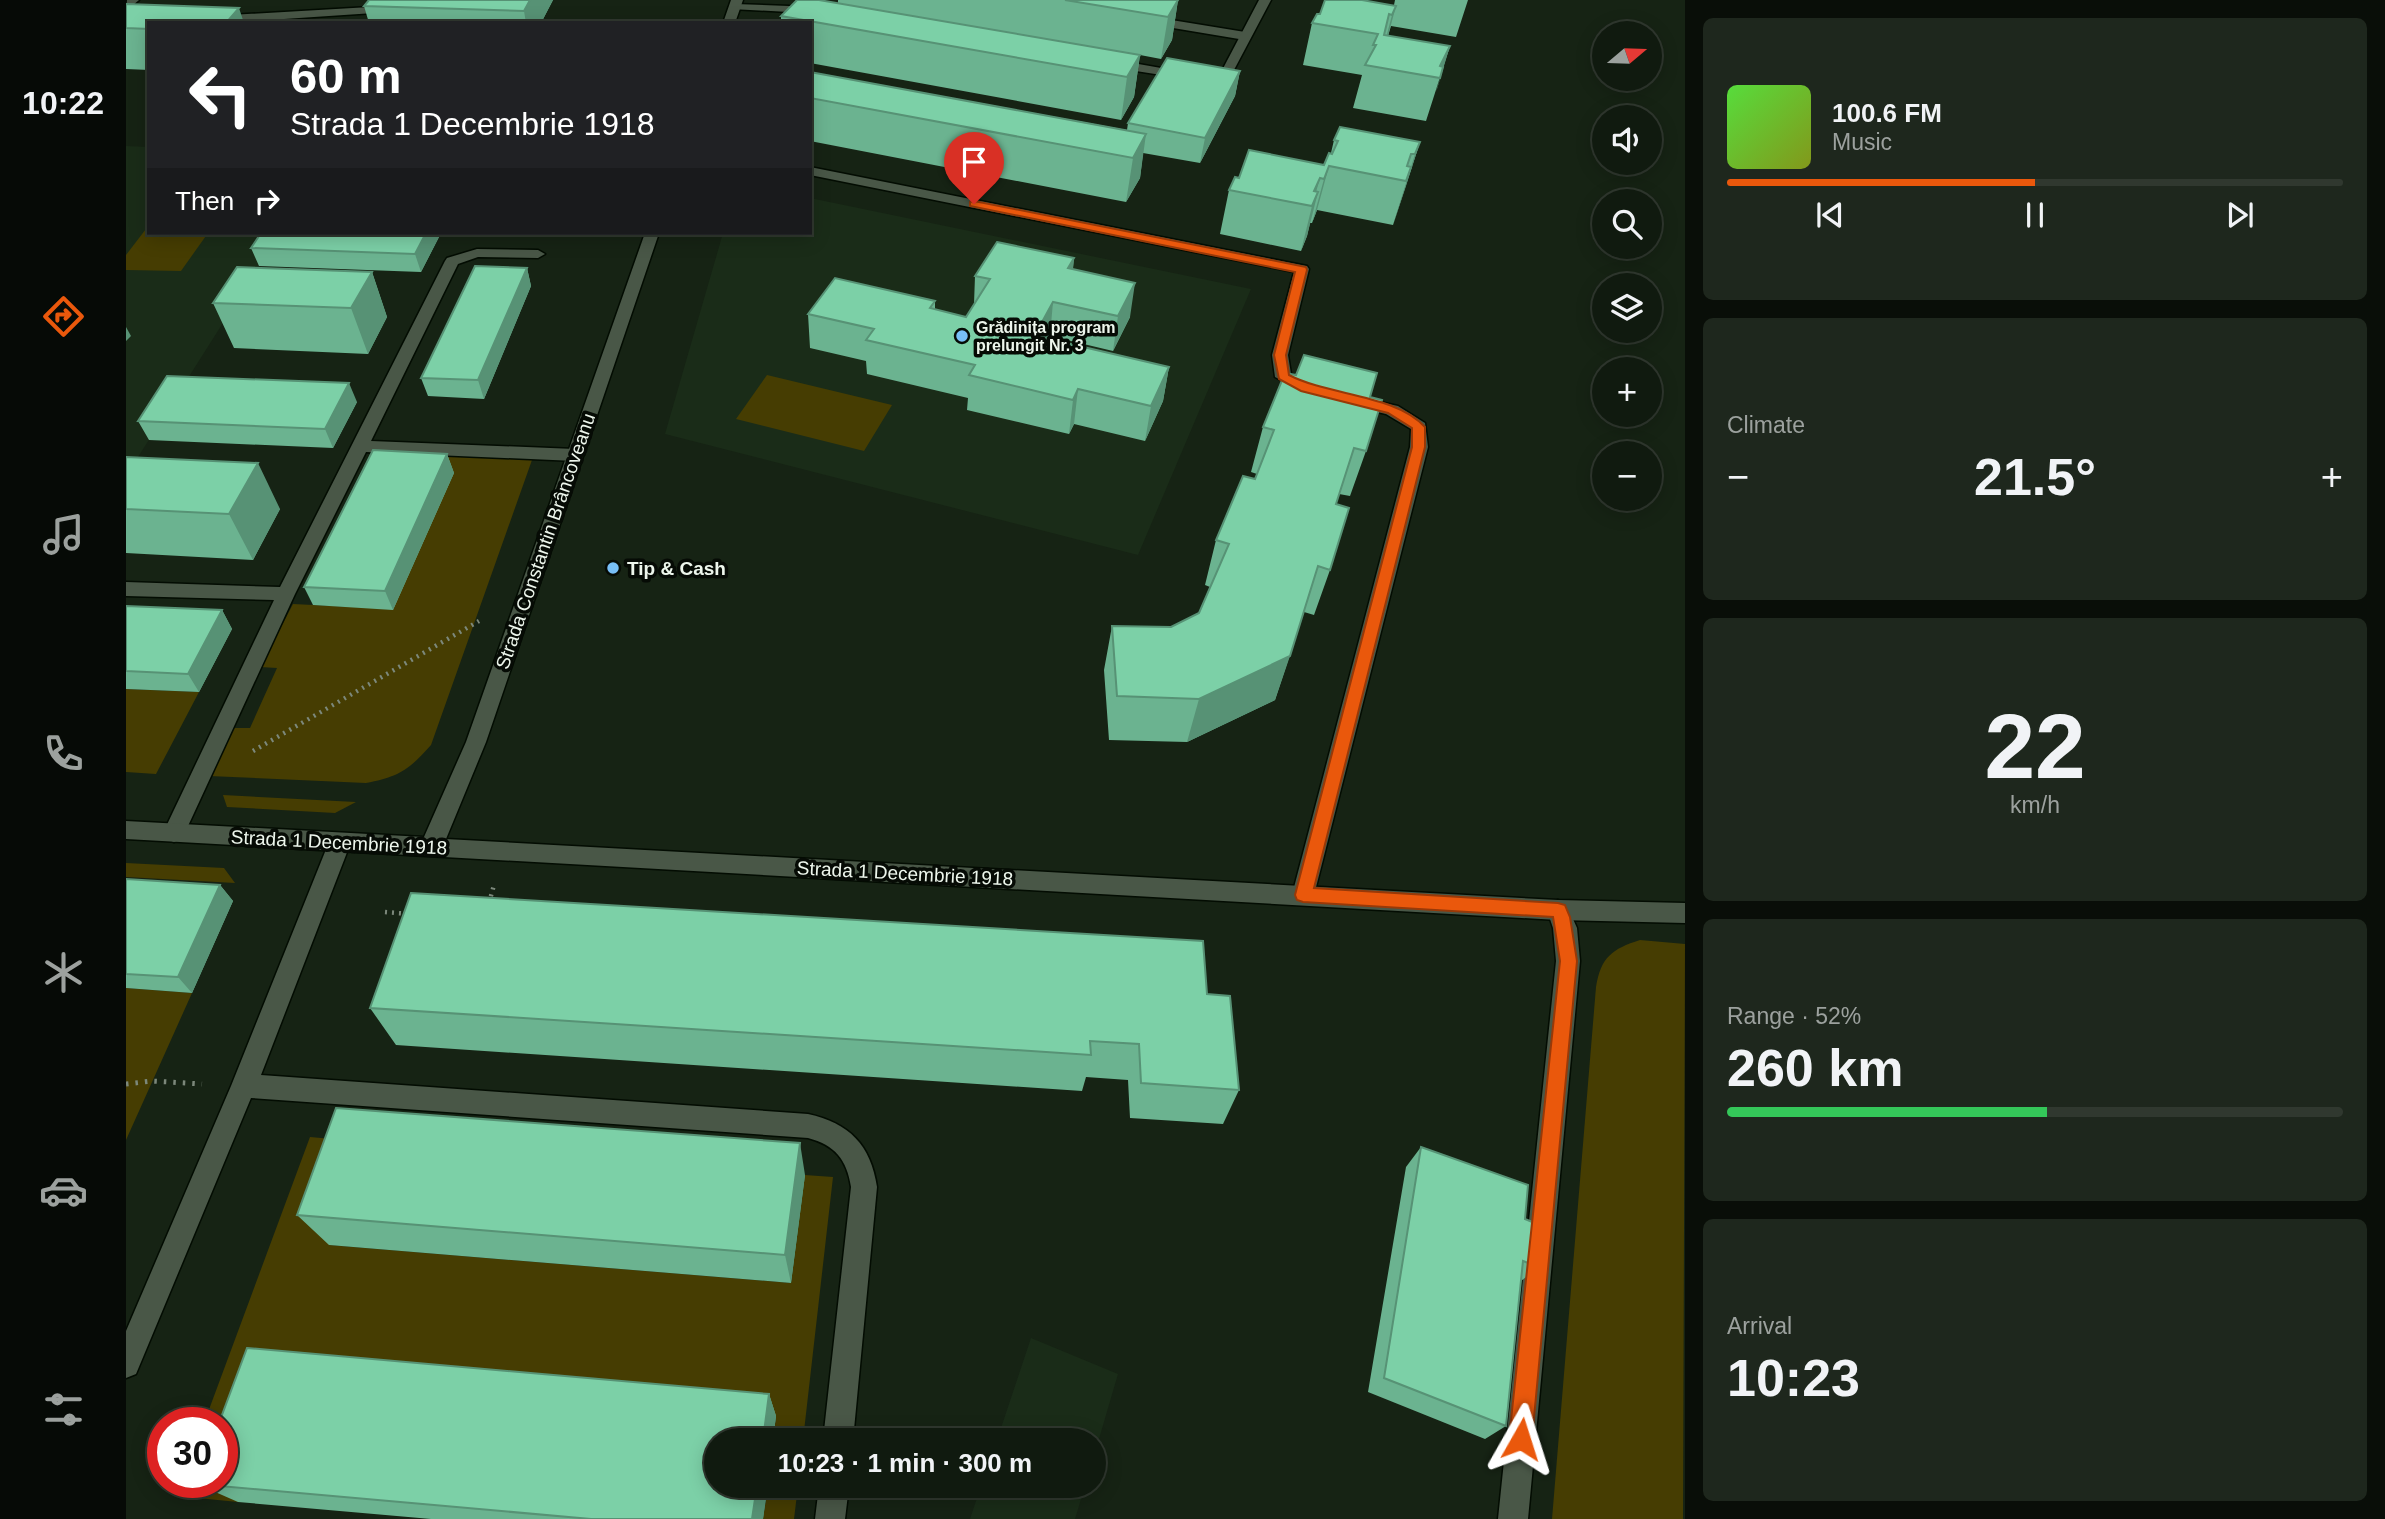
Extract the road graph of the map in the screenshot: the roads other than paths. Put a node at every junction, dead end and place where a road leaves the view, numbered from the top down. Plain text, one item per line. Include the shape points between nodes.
1 (132, 0) edge
2 (379, 0) edge
3 (800, 0) edge
4 (1265, 0) edge
5 (736, 4) edge
6 (126, 8) edge
7 (789, 9) junction
8 (370, 11) junction
9 (830, 16) edge
10 (1136, 18) dead end
11 (195, 21) edge
12 (362, 21) edge
13 (730, 21) edge
14 (1245, 36) junction
15 (1100, 61) edge
16 (812, 171) edge
17 (651, 235) edge
18 (538, 254) dead end
19 (361, 446) junction
20 (575, 454) junction
21 (126, 589) edge
22 (286, 594) junction
23 (126, 830) edge
24 (174, 833) junction
25 (340, 842) junction
26 (431, 847) junction
27 (1303, 895) junction
28 (1558, 910) junction
29 (1685, 912) edge
30 (244, 1086) junction
31 (126, 1364) edge
32 (839, 1428) edge
33 (833, 1498) edge
34 (830, 1519) edge
35 (1513, 1519) edge

1 - 6 street
2 - 8 street
3 - 7 street
4 - 14 street
5 - 7 street
5 - 13 street
7 - 9 street
8 - 11 street
8 - 12 street
10 - 14 street
14 - 15 street via 1222,82
16 - 27 street via 1302,270 1280,355 1283,377 1305,388 1392,410 1419,427 1419,447
17 - 20 street, Strada Constantin Brâncoveanu
18 - 19 street via 477,253 452,261
19 - 20 street
19 - 22 street
20 - 26 street, Strada Constantin Brâncoveanu via 477,742
21 - 22 street
22 - 24 street
23 - 24 street, Strada 1 Decembrie 1918
24 - 25 street, Strada 1 Decembrie 1918
25 - 26 street, Strada 1 Decembrie 1918
25 - 30 street
26 - 27 street, Strada 1 Decembrie 1918
27 - 28 street, Strada 1 Decembrie 1918
28 - 29 street, Strada 1 Decembrie 1918
28 - 35 street via 1569,961
30 - 31 street
30 - 32 street via 808,1126 837,1135 858,1158 864,1186
33 - 34 street

